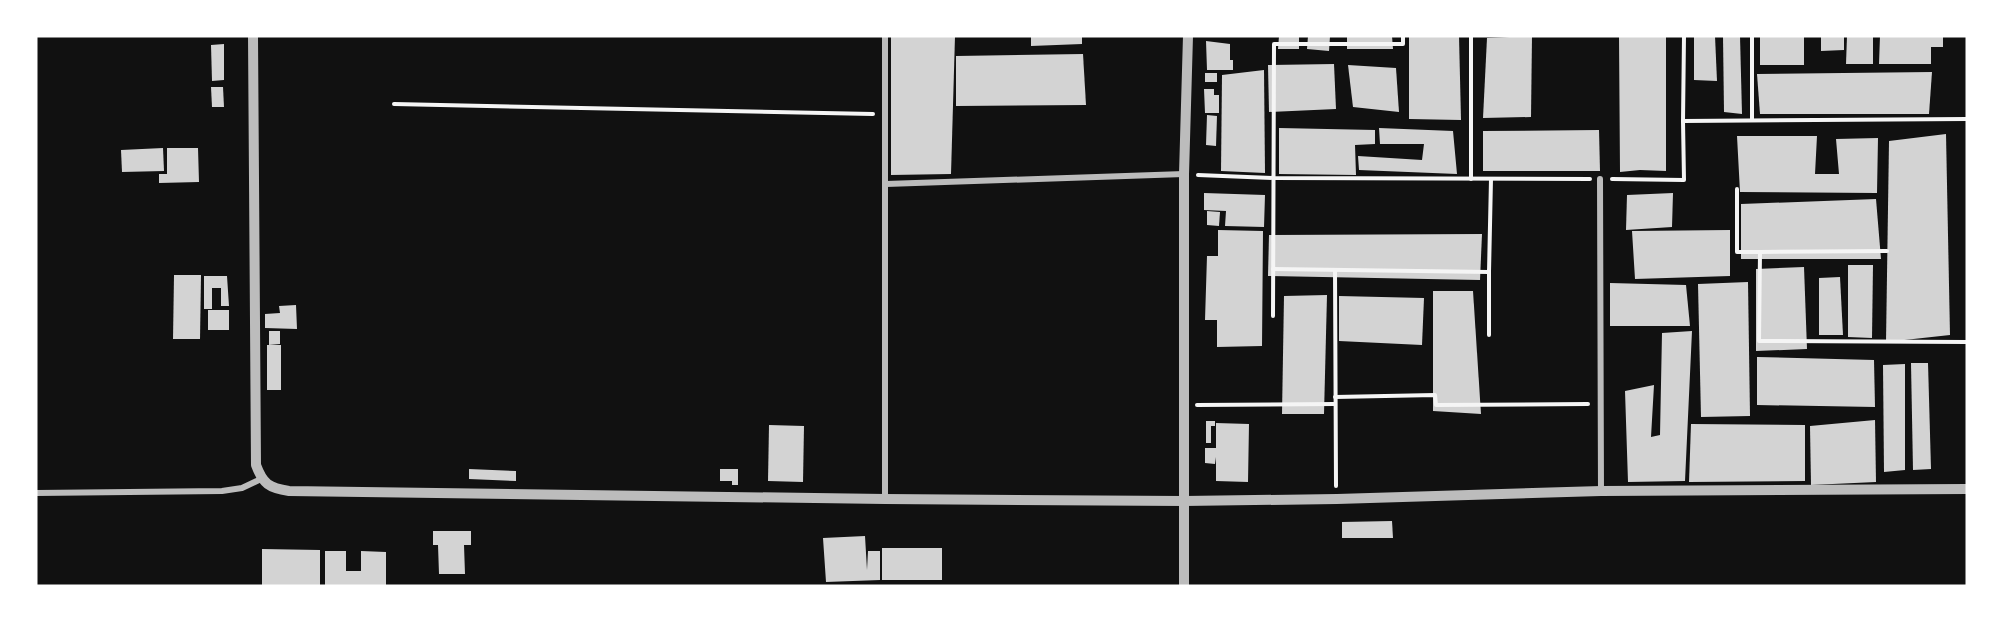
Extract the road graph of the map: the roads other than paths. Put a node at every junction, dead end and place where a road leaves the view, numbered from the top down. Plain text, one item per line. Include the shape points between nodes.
1 (253, 36) edge
2 (885, 36) edge
3 (1188, 36) edge
4 (1184, 174) junction
5 (1600, 179) road end
6 (886, 184) junction
7 (261, 479) junction
8 (1967, 489) edge
9 (1601, 491) junction
10 (36, 493) edge
11 (885, 499) junction
12 (1184, 501) junction
13 (1184, 586) edge

1 - 7 street via 256,465
2 - 6 street
3 - 4 street
4 - 6 street
4 - 12 street
5 - 9 street
6 - 11 street
7 - 10 street via 242,488 222,491
7 - 11 street via 275,489 289,491
8 - 9 street
9 - 12 street
11 - 12 street
12 - 13 street

